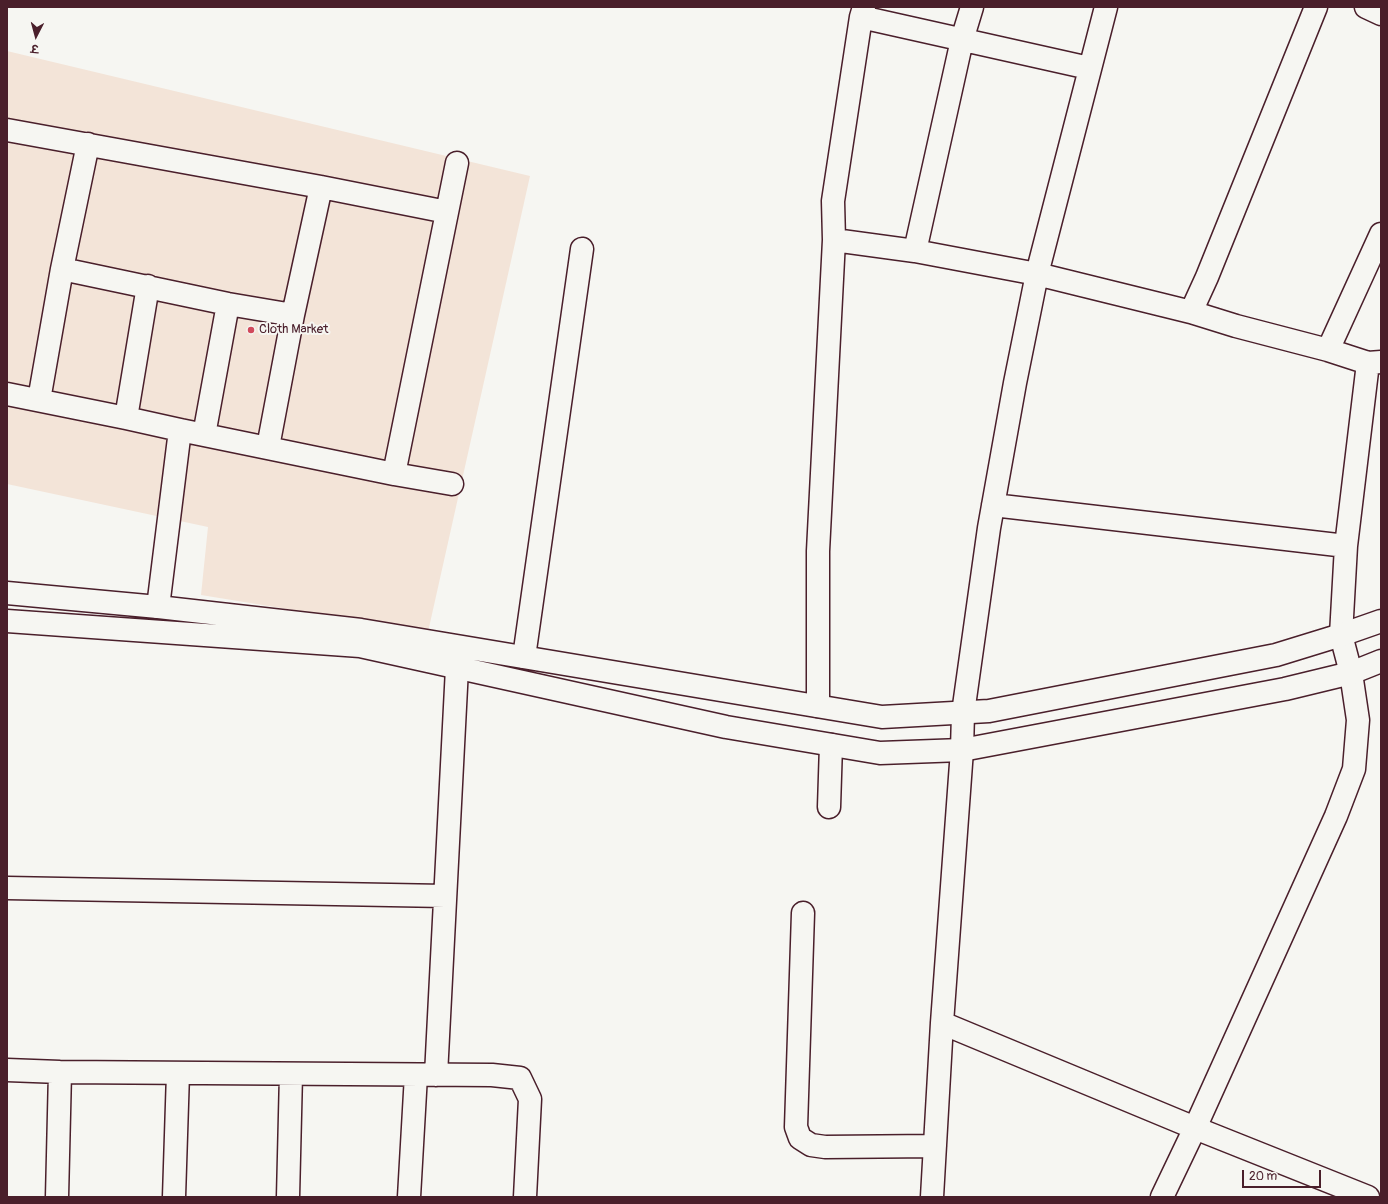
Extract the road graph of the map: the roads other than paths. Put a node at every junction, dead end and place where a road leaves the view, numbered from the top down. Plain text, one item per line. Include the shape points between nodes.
1 (972, 7) edge
2 (1106, 7) edge
3 (1316, 7) edge
4 (1366, 7) edge
5 (862, 12) edge
6 (1381, 14) edge
7 (962, 40) junction
8 (1089, 68) junction
9 (7, 130) edge
10 (88, 144) junction
11 (457, 163) dead end
12 (321, 187) junction
13 (447, 212) junction
14 (1381, 234) edge
15 (834, 240) junction
16 (582, 249) dead end
17 (915, 251) junction
18 (62, 269) junction
19 (1037, 274) junction
20 (148, 286) junction
21 (228, 304) junction
22 (1191, 312) junction
23 (293, 315) junction
24 (1328, 350) junction
25 (1375, 362) edge
26 (7, 394) edge
27 (39, 400) junction
28 (126, 418) junction
29 (180, 430) junction
30 (204, 435) junction
31 (268, 447) junction
32 (394, 474) junction
33 (452, 484) dead end
34 (993, 506) junction
35 (1346, 546) junction
36 (7, 593) edge
37 (158, 607) junction
38 (7, 621) edge
39 (1381, 621) edge
40 (1340, 635) junction
41 (524, 657) junction
42 (1381, 661) edge
43 (457, 668) junction
44 (1351, 673) junction
45 (818, 706) junction
46 (963, 713) junction
47 (831, 745) junction
48 (962, 750) junction
49 (829, 807) dead end
50 (7, 888) edge
51 (446, 896) junction
52 (803, 913) dead end
53 (942, 1023) junction
54 (7, 1070) edge
55 (60, 1072) junction
56 (178, 1073) junction
57 (291, 1074) junction
58 (426, 1075) junction
59 (1195, 1128) junction
60 (935, 1146) junction
61 (57, 1197) edge
62 (174, 1197) edge
63 (288, 1197) edge
64 (409, 1197) edge
65 (525, 1197) edge
66 (932, 1197) edge
67 (1162, 1197) edge
68 (1368, 1197) edge

1 - 7 street
2 - 8 street
3 - 22 street
4 - 6 street
5 - 7 street
5 - 15 street via 833,201
7 - 8 street
7 - 17 street
8 - 19 street
9 - 10 street
10 - 12 street
10 - 18 street
11 - 13 street
12 - 13 street
12 - 23 street
13 - 32 street
14 - 24 street
15 - 17 street
15 - 45 street via 818,552
16 - 41 street
17 - 19 street
18 - 20 street
18 - 27 street
19 - 22 street
19 - 34 street
20 - 21 street
20 - 28 street
21 - 23 street
21 - 30 street
22 - 24 street
23 - 31 street
24 - 25 street
25 - 35 street
26 - 27 street
27 - 28 street
28 - 29 street
29 - 30 street
29 - 37 street
30 - 31 street
31 - 32 street
32 - 33 street
34 - 35 street
34 - 46 street
35 - 40 street
36 - 37 street
37 - 41 street via 361,630
38 - 43 street via 360,646
39 - 40 street
40 - 44 street
40 - 46 street via 1276,655 989,711
41 - 45 street
42 - 44 street
43 - 47 street via 726,727
43 - 51 street
44 - 48 street via 1285,689
44 - 59 street via 1358,720 1354,769 1333,823
45 - 46 street via 882,717
46 - 48 street
47 - 48 street via 880,753
47 - 49 street
48 - 53 street
50 - 51 street
51 - 58 street
52 - 60 street via 796,1128 800,1138 811,1145 825,1147
53 - 59 street
53 - 60 street
54 - 55 street
55 - 56 street
55 - 61 street
56 - 57 street
56 - 62 street
57 - 58 street
57 - 63 street
58 - 64 street
58 - 65 street via 492,1075 520,1078 530,1100
59 - 67 street
59 - 68 street
60 - 66 street

